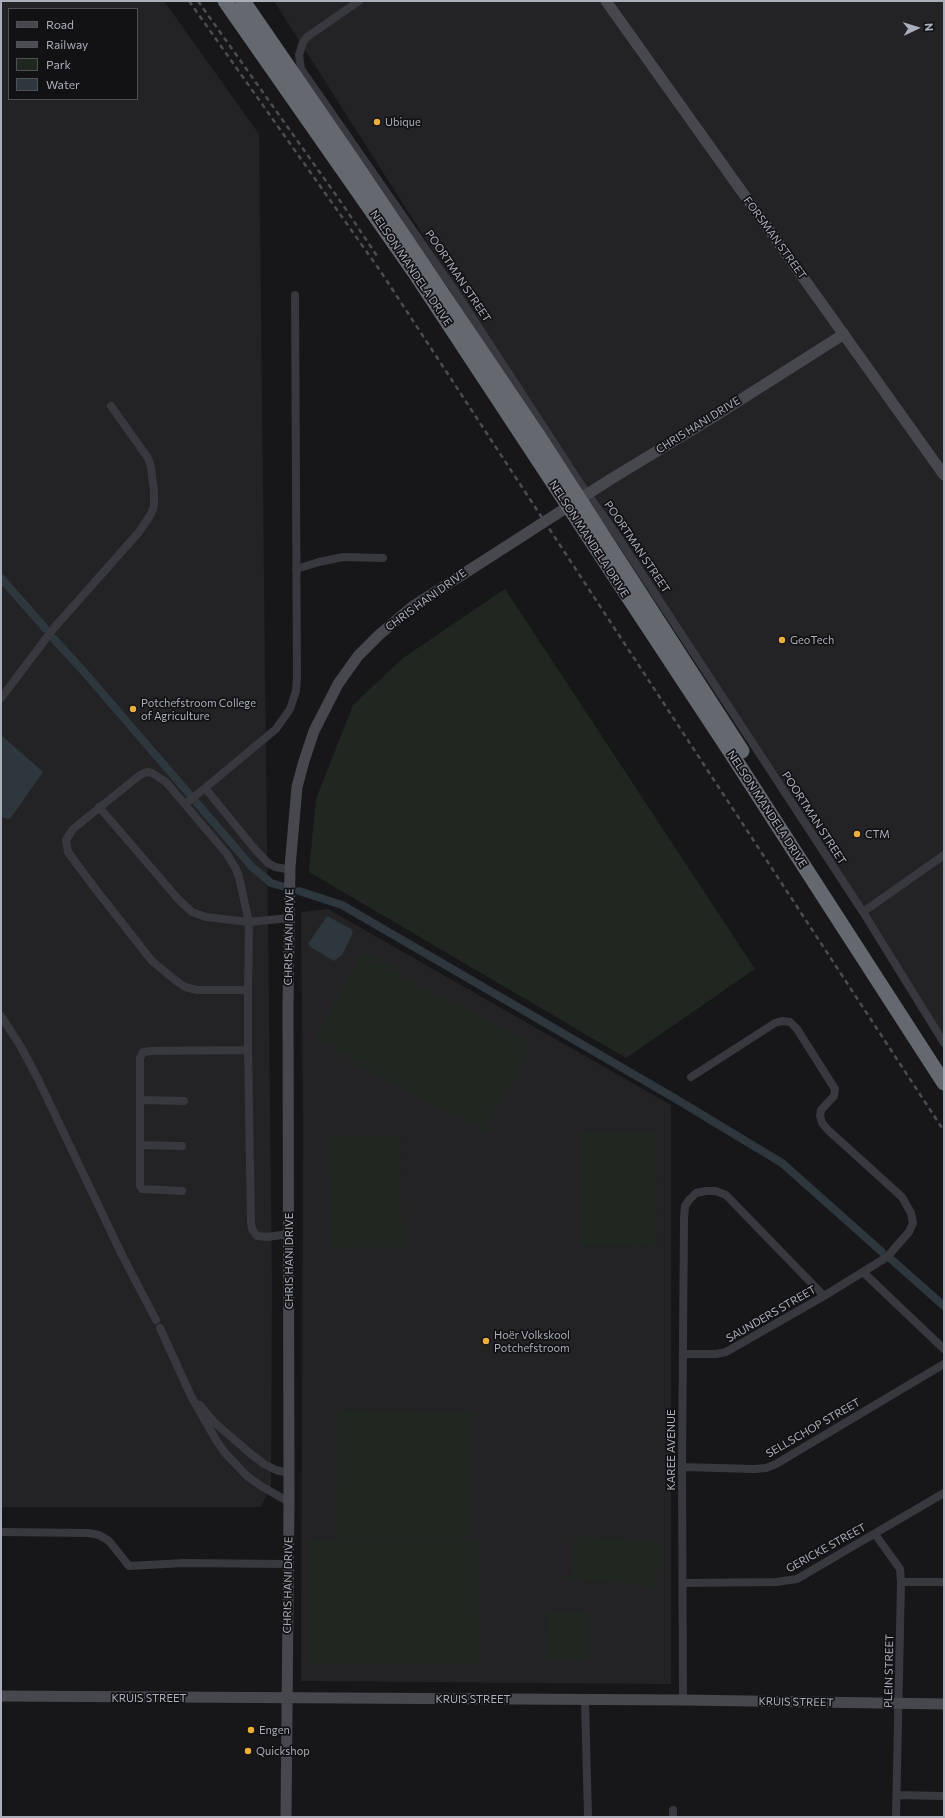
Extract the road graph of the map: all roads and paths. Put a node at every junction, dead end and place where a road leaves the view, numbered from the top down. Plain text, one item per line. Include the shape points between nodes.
1 (225, 1) edge
2 (243, 1) edge
3 (359, 1) edge
4 (606, 1) edge
5 (295, 295) dead end
6 (844, 334) junction
7 (111, 406) dead end
8 (944, 475) edge
9 (383, 558) dead end
10 (296, 569) junction
11 (1, 698) edge
12 (205, 788) junction
13 (190, 800) junction
14 (99, 807) junction
15 (944, 855) edge
16 (290, 867) junction
17 (863, 912) junction
18 (290, 918) junction
19 (248, 922) junction
20 (248, 990) junction
21 (1, 1016) edge
22 (944, 1043) edge
23 (248, 1050) junction
24 (944, 1063) edge
25 (691, 1077) dead end
26 (944, 1083) edge
27 (140, 1100) junction
28 (184, 1101) dead end
29 (140, 1145) junction
30 (182, 1146) dead end
31 (182, 1191) dead end
32 (289, 1234) junction
33 (864, 1272) junction
34 (824, 1296) junction
35 (944, 1349) edge
36 (682, 1354) junction
37 (944, 1364) edge
38 (191, 1396) junction
39 (682, 1467) junction
40 (289, 1473) junction
41 (944, 1493) edge
42 (289, 1502) junction
43 (1, 1532) edge
44 (875, 1534) junction
45 (288, 1564) junction
46 (901, 1582) junction
47 (944, 1582) edge
48 (683, 1583) junction
49 (1, 1696) edge
50 (287, 1698) junction
51 (586, 1700) junction
52 (684, 1700) junction
53 (899, 1704) junction
54 (944, 1704) edge
55 (897, 1795) junction
56 (944, 1796) edge
57 (286, 1817) edge
58 (588, 1817) edge
59 (896, 1817) edge

1 - 26 highway, NELSON MANDELA DRIVE via 415,273
2 - 24 highway, NELSON MANDELA DRIVE via 354,161 594,520 616,558
3 - 17 street, POORTMAN STREET via 307,37 299,55 301,69 455,291
4 - 6 street, FORSMAN STREET
5 - 10 street
6 - 8 street, FORSMAN STREET
6 - 16 street, CHRIS HANI DRIVE via 472,567 412,607 380,634 346,672 314,731 297,787
7 - 11 street via 148,458 154,492 151,514 139,532 54,628
9 - 10 street via 343,557
10 - 12 street via 297,677 296,691 290,709 276,729
12 - 13 street
12 - 16 street via 268,863 275,867
13 - 14 street via 159,776 147,772
13 - 19 street via 236,869
14 - 19 street via 185,907 206,917
14 - 20 street via 68,834 66,845 74,860 127,930 165,973 185,987 209,992
15 - 17 street
16 - 18 street, CHRIS HANI DRIVE
17 - 22 street, POORTMAN STREET
18 - 19 street
18 - 32 street, CHRIS HANI DRIVE
19 - 20 street
20 - 23 street
21 - 38 street via 38,1079
23 - 27 street via 143,1052 140,1058
23 - 32 street via 252,1229 261,1237
25 - 33 street, SAUNDERS STREET via 775,1023 790,1022 797,1029 835,1089 834,1096 821,1110 822,1123 902,1197 912,1213 913,1223 909,1232 887,1256
27 - 28 street
27 - 29 street
29 - 30 street
29 - 31 street via 142,1189
32 - 40 street, CHRIS HANI DRIVE
33 - 34 street, SAUNDERS STREET
33 - 35 street
34 - 36 street, SAUNDERS STREET via 726,1352
34 - 36 street, KAREE AVENUE via 726,1196 716,1192 696,1193 685,1206
36 - 39 street, KAREE AVENUE
37 - 39 street, SELLSCHOP STREET via 776,1464 754,1469
38 - 40 street via 215,1423 251,1454 264,1464
38 - 42 street via 225,1453 247,1476
39 - 48 street, KAREE AVENUE
40 - 42 street, CHRIS HANI DRIVE
41 - 44 street, GERICKE STREET
42 - 45 street, CHRIS HANI DRIVE
43 - 45 street via 99,1535 109,1541 129,1566 184,1563
44 - 46 street, PLEIN STREET via 900,1569
44 - 48 street, GERICKE STREET via 788,1582
45 - 50 street, CHRIS HANI DRIVE
46 - 47 street
46 - 53 street, PLEIN STREET
48 - 52 street, KAREE AVENUE
49 - 50 street, KRUIS STREET
50 - 51 street, KRUIS STREET
50 - 57 street, CHRIS HANI DRIVE
51 - 52 street, KRUIS STREET
51 - 58 street
52 - 53 street, KRUIS STREET
53 - 54 street, KRUIS STREET
53 - 55 street, PLEIN STREET
55 - 56 street
55 - 59 street, PLEIN STREET

